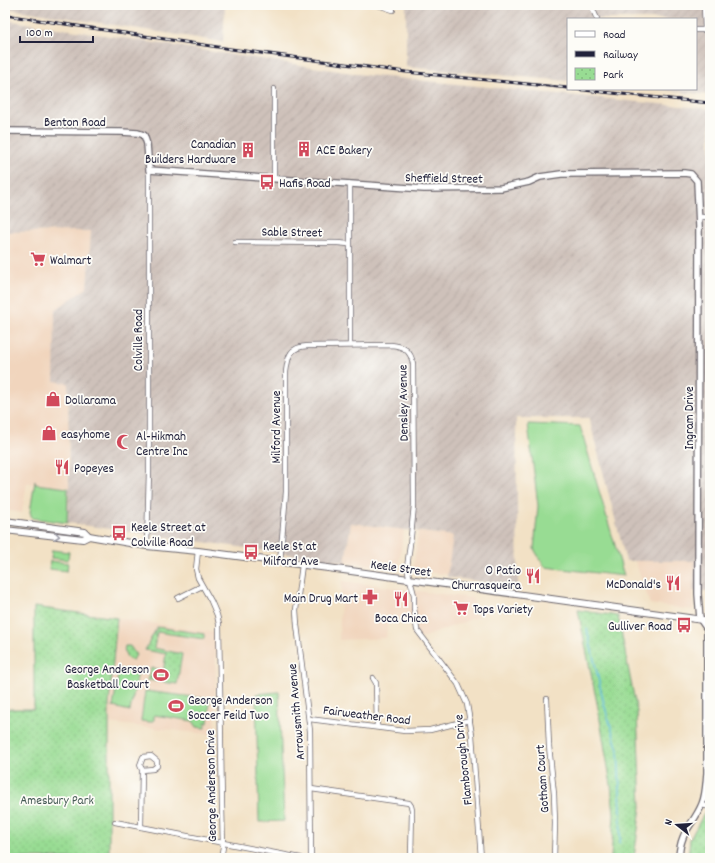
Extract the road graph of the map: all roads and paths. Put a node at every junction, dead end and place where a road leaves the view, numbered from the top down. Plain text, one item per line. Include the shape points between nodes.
1 (378, 5) edge
2 (591, 5) edge
3 (704, 5) edge
4 (394, 10) dead end
5 (597, 18) edge
6 (697, 30) edge
7 (274, 89) dead end
8 (5, 131) edge
9 (144, 135) joint
10 (149, 170) junction
11 (274, 178) junction
12 (350, 184) junction
13 (699, 217) junction
14 (710, 217) edge
15 (235, 242) dead end
16 (349, 244) junction
17 (350, 345) junction
18 (5, 521) edge
19 (24, 523) junction
20 (5, 530) edge
21 (24, 532) junction
22 (90, 536) junction
23 (146, 546) junction
24 (198, 551) junction
25 (280, 562) junction
26 (302, 565) junction
27 (411, 579) junction
28 (202, 586) junction
29 (178, 598) dead end
30 (700, 619) junction
31 (710, 621) edge
32 (373, 678) dead end
33 (547, 699) dead end
34 (309, 719) junction
35 (470, 720) junction
36 (377, 727) junction
37 (142, 770) dead end
38 (311, 789) junction
39 (702, 805) junction
40 (710, 807) edge
41 (115, 822) dead end
42 (141, 827) junction
43 (222, 842) junction
44 (277, 855) edge
45 (221, 858) edge
46 (301, 858) edge
47 (311, 858) edge
48 (411, 858) edge
49 (481, 858) edge
50 (554, 858) edge
51 (679, 858) edge

1 - 4 street
2 - 5 street
3 - 6 street via 705,30
7 - 11 street
8 - 9 street, Benton Road via 125,132
9 - 10 street, Colville Road
10 - 11 street, Sheffield Street
10 - 23 street, Colville Road
11 - 12 street, Sheffield Street
12 - 13 street, Sheffield Street via 424,189 490,189 561,174 684,173 691,174 697,181
12 - 16 street
13 - 14 street
13 - 30 street, Ingram Drive
15 - 16 street, Sable Street
16 - 17 street
17 - 25 street, Milford Avenue via 300,346 291,351 287,361 286,492
17 - 27 street, Densley Avenue via 403,347 412,357 414,505 407,568
18 - 19 main road, Keele Street
19 - 21 main road
19 - 22 main road, Keele Street via 85,532
20 - 21 main road, Keele Street
21 -> 22 main road, Keele Street via 83,539
22 - 23 main road, Keele Street
23 - 24 main road, Keele Street
24 - 25 main road, Keele Street
24 - 28 street, George Anderson Drive via 196,568
25 - 26 main road, Keele Street
26 - 27 main road, Keele Street
26 - 34 street, Arrowsmith Avenue via 296,610
27 - 30 main road, Keele Street
27 - 35 street, Flamborough Drive via 417,630 458,684 467,704
28 - 29 street
28 - 43 street, George Anderson Drive via 211,600 219,624
30 - 31 main road, Keele Street
30 - 39 street via 707,629 706,784
32 - 36 street via 376,683
33 - 50 street, Gotham Court via 554,794
34 - 36 street, Fairweather Road
34 - 38 street, Arrowsmith Avenue
35 - 36 street, Fairweather Road via 430,730 405,731
35 - 49 street, Flamborough Drive
37 - 42 street
38 - 47 street, Arrowsmith Avenue
38 - 48 street via 409,803 412,810
39 - 40 street
39 - 51 street via 682,838
41 - 42 street
42 - 43 street
43 - 44 street
43 - 45 street, George Anderson Drive
44 - 46 street

